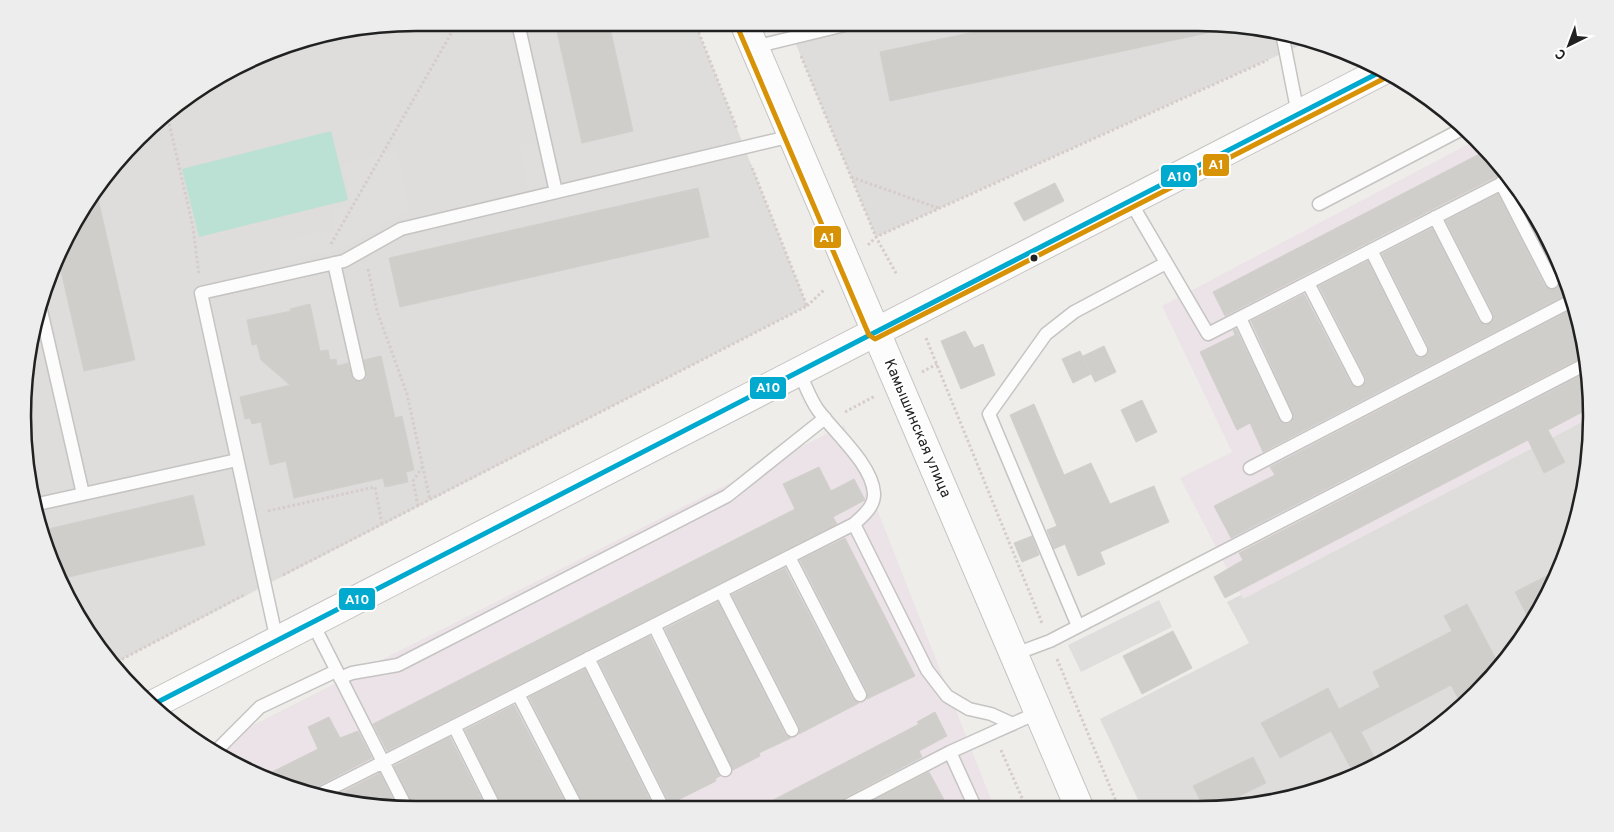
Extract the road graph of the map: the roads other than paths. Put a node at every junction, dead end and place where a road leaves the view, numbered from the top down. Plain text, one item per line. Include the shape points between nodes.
1 (520, 31) edge
2 (815, 31) edge
3 (749, 35) edge
4 (1284, 41) edge
5 (1375, 75) edge
6 (1298, 114) junction
7 (1457, 132) edge
8 (792, 136) junction
9 (1503, 182) edge
10 (1509, 191) edge
11 (556, 192) junction
12 (1130, 201) junction
13 (1319, 204) dead end
14 (1435, 217) junction
15 (1371, 250) junction
16 (1166, 263) junction
17 (334, 264) junction
18 (1552, 282) dead end
19 (1308, 283) junction
20 (1566, 304) edge
21 (1486, 317) dead end
22 (1240, 318) junction
23 (43, 320) edge
24 (876, 332) junction
25 (1421, 350) dead end
26 (1579, 368) edge
27 (799, 372) junction
28 (359, 374) dead end
29 (1358, 380) dead end
30 (1286, 416) dead end
31 (826, 420) junction
32 (237, 460) junction
33 (1250, 468) dead end
34 (83, 494) junction
35 (41, 503) edge
36 (854, 524) junction
37 (789, 557) junction
38 (721, 591) junction
39 (312, 622) junction
40 (654, 625) junction
41 (1078, 626) junction
42 (277, 641) junction
43 (1015, 654) junction
44 (588, 658) junction
45 (338, 674) junction
46 (518, 694) junction
47 (860, 695) dead end
48 (158, 702) edge
49 (1039, 712) junction
50 (1013, 724) junction
51 (454, 726) junction
52 (792, 730) dead end
53 (220, 747) edge
54 (950, 752) junction
55 (383, 764) junction
56 (725, 770) dead end
57 (330, 791) edge
58 (402, 800) edge
59 (492, 801) edge
60 (572, 801) edge
61 (660, 801) edge
62 (856, 801) edge
63 (971, 801) edge
64 (1076, 801) edge

1 - 11 lane
2 - 3 lane via 792,36
3 - 8 street, Камышинская улица
4 - 6 lane
5 - 6 street
6 - 12 street
7 - 13 lane
8 - 11 lane
8 - 24 street, Камышинская улица
9 - 14 lane
10 - 18 lane
11 - 17 lane via 401,229
12 - 16 lane
12 - 24 street
14 - 15 lane
14 - 21 lane
15 - 19 lane
15 - 25 lane
16 - 22 lane via 1208,334
16 - 41 lane via 1074,312 1046,334 989,414
17 - 28 lane
17 - 32 lane via 201,293
19 - 22 lane
19 - 29 lane
20 - 33 lane
22 - 30 lane
23 - 34 lane
24 - 27 street
24 - 43 street, Камышинская улица
26 - 41 lane
27 - 31 lane via 816,408
27 - 39 street
31 - 36 lane via 860,461 874,493 869,510
31 - 45 lane via 727,496 398,665
32 - 34 lane
32 - 42 lane
34 - 35 lane
36 - 37 lane
36 - 50 lane via 927,670 947,696 969,709
37 - 38 lane
37 - 47 lane
38 - 40 lane
38 - 52 lane
39 - 42 street
39 - 45 lane
40 - 44 lane
40 - 56 lane
41 - 43 lane via 1050,642
42 - 48 street
43 - 49 street, Камышинская улица
44 - 46 lane
44 - 61 lane
45 - 53 lane via 260,707
45 - 55 lane
46 - 51 lane
46 - 60 lane
49 - 50 lane
49 - 64 street, Камышинская улица
50 - 54 lane
51 - 55 lane
51 - 59 lane
54 - 62 lane
54 - 63 lane
55 - 57 lane
55 - 58 lane

